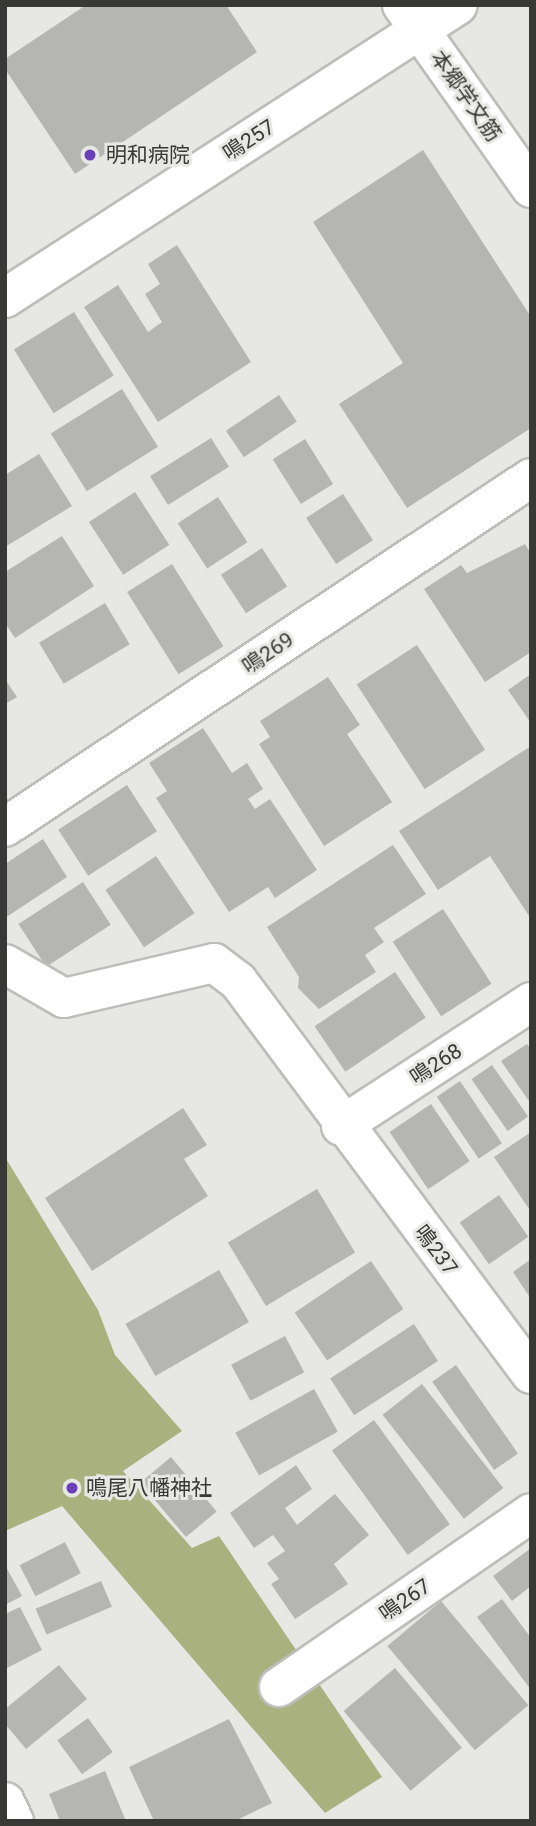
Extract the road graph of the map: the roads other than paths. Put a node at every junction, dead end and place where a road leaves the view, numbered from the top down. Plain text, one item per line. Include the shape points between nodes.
1 (458, 5) edge
2 (411, 18) edge
3 (531, 187) edge
4 (5, 298) edge
5 (531, 478) edge
6 (5, 827) edge
7 (5, 964) edge
8 (531, 1002) edge
9 (341, 1126) junction
10 (531, 1374) edge
11 (531, 1513) edge
12 (279, 1687) dead end
13 (5, 1801) edge
14 (15, 1821) edge

1 - 2 street, 鳴257
2 - 3 street, 本郷学文筋
2 - 4 street, 鳴257
5 - 6 street, 鳴269
7 - 9 street, 鳴237 via 64,998 214,963 238,981
8 - 9 street, 鳴268
9 - 10 street, 鳴237
11 - 12 street, 鳴267
13 - 14 street

